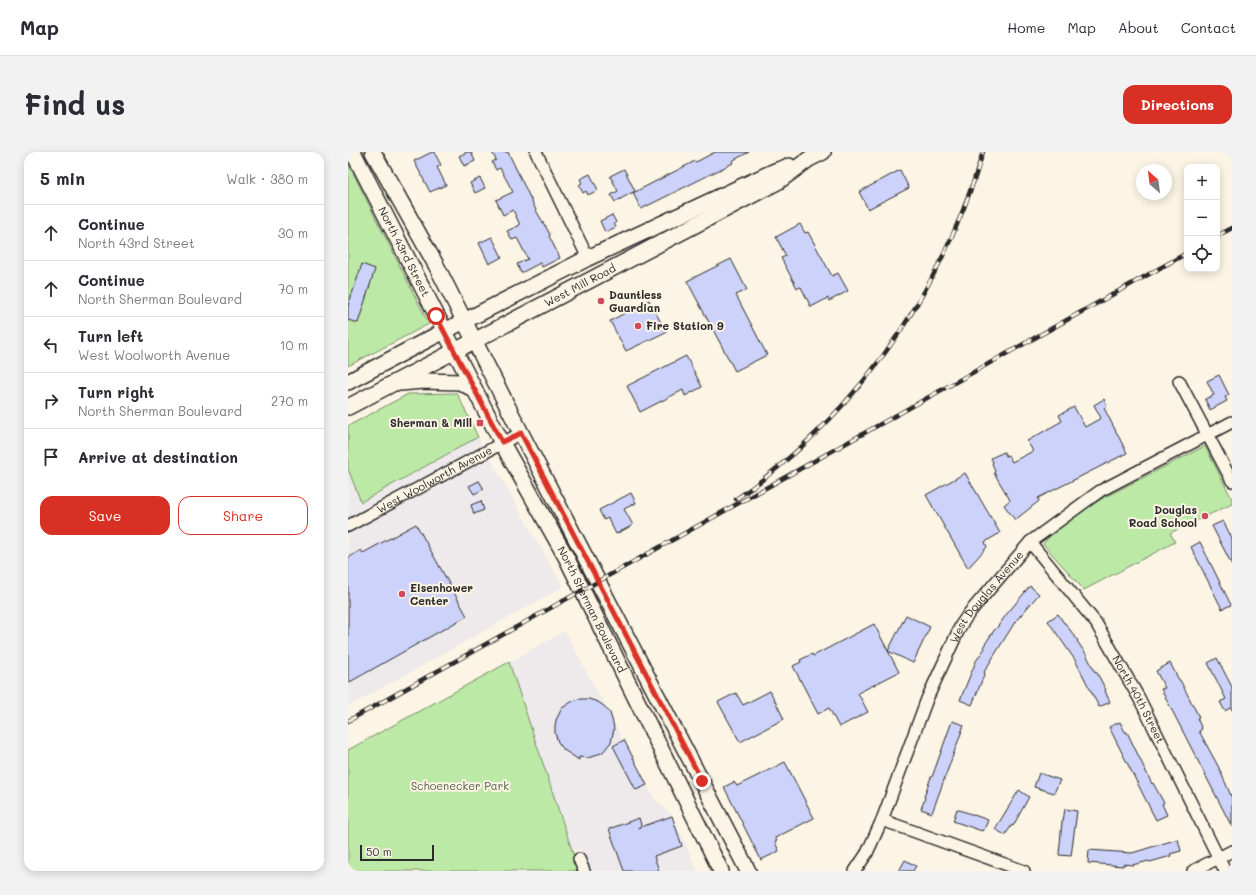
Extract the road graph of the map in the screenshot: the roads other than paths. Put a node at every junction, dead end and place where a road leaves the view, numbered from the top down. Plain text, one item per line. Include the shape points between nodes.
1 (353, 152) edge
2 (373, 152) edge
3 (536, 152) edge
4 (823, 152) edge
5 (809, 159) junction
6 (588, 258) junction
7 (464, 321) junction
8 (444, 331) junction
9 (474, 340) junction
10 (454, 351) junction
11 (1179, 381) dead end
12 (348, 382) edge
13 (393, 383) junction
14 (475, 390) junction
15 (348, 407) edge
16 (1232, 422) edge
17 (521, 433) junction
18 (1208, 434) junction
19 (502, 442) junction
20 (1232, 481) edge
21 (348, 526) edge
22 (1030, 542) junction
23 (882, 820) junction
24 (1232, 851) edge
25 (579, 859) dead end
26 (1218, 859) junction
27 (584, 871) edge
28 (721, 871) edge
29 (748, 871) edge
30 (855, 871) edge
31 (1023, 871) edge
32 (1193, 871) edge
33 (1225, 871) edge

1 - 8 main road, North 43rd Street
2 - 7 main road, North 43rd Street
3 - 6 street
4 - 5 main road, West Mill Road
5 - 6 main road, West Mill Road via 775,171
5 - 9 main road, West Mill Road via 779,181
6 - 7 main road, West Mill Road
7 - 8 main road, West Mill Road
7 - 9 main road, North 43rd Street
8 - 10 main road, North 43rd Street
8 - 12 main road, West Mill Road
9 - 10 main road, West Mill Road
9 - 17 main road, North Sherman Boulevard
10 - 13 main road, West Mill Road
10 - 14 main road, North Sherman Boulevard
11 - 18 street
13 - 14 main road via 460,382
13 - 15 main road, West Mill Road
14 - 19 main road, North Sherman Boulevard
16 - 18 street, West Douglas Avenue
17 - 19 street, West Woolworth Avenue
17 - 29 main road, North Sherman Boulevard
18 - 20 street
18 - 22 street, West Douglas Avenue via 1100,491
19 - 21 street, West Woolworth Avenue
19 - 28 main road, North Sherman Boulevard via 566,558
22 - 23 street, West Douglas Avenue via 961,625 927,699
22 - 26 street, North 40th Street via 1096,623 1139,698
23 - 30 street, West Douglas Avenue via 867,853
23 - 31 street
24 - 26 street
25 - 27 street
26 - 32 street
26 - 33 street, North 40th Street

